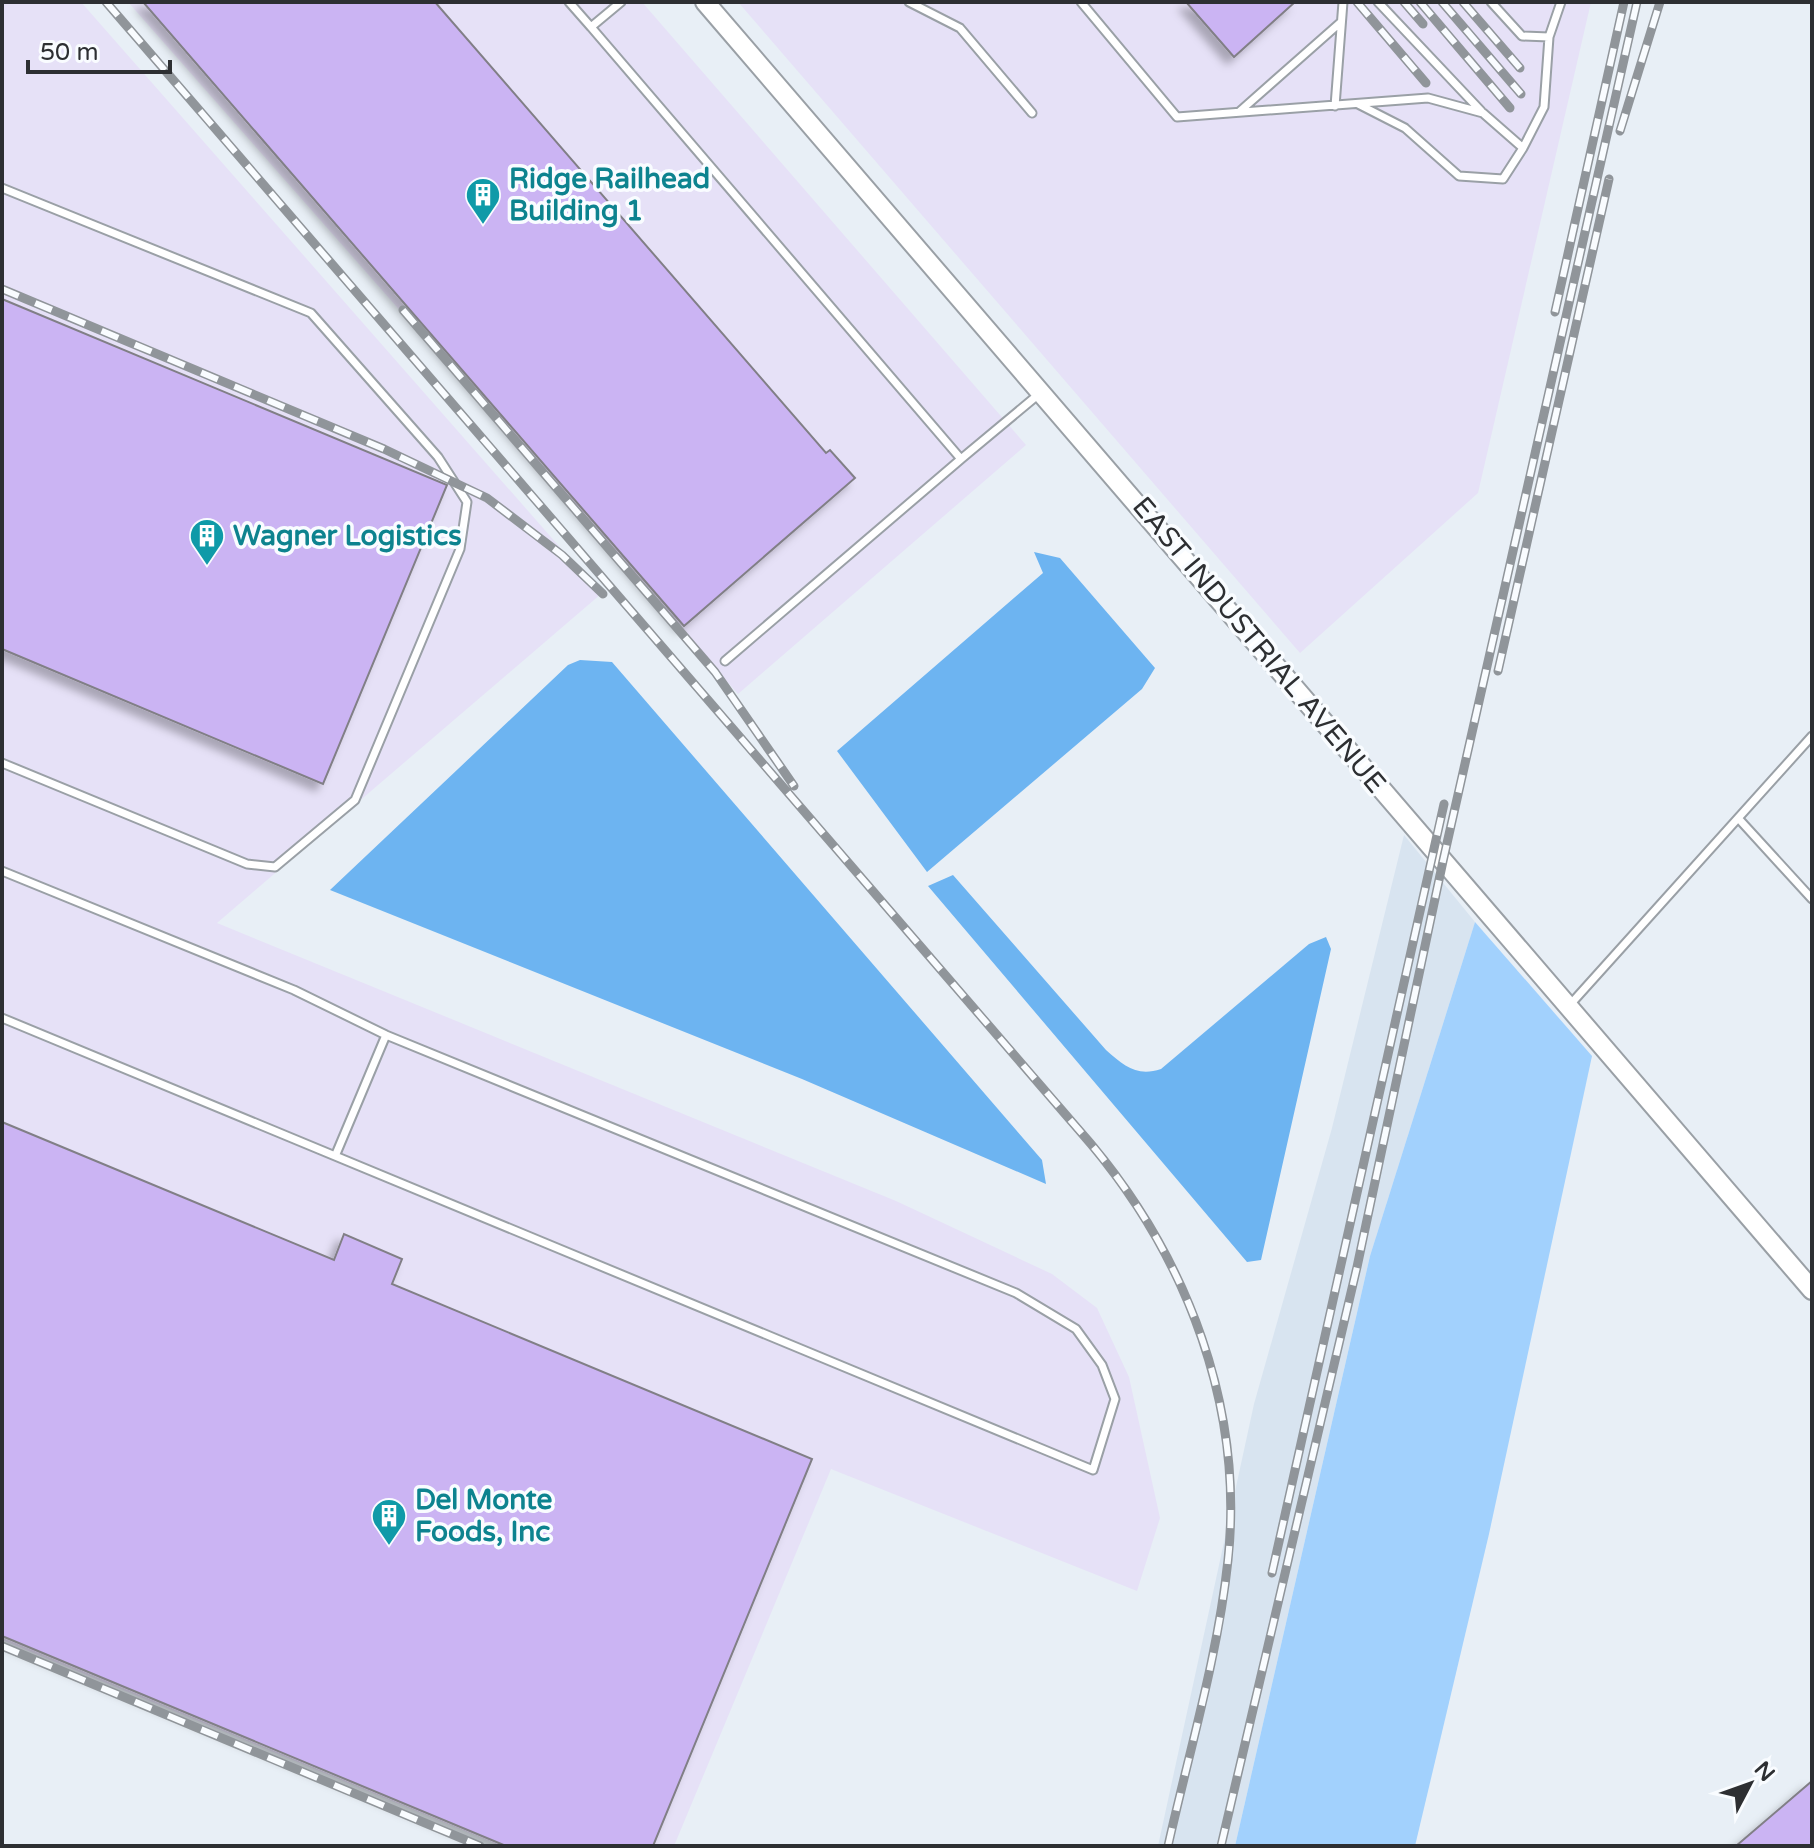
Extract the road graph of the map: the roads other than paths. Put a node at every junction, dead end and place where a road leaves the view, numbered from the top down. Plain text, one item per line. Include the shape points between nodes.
1 (569, 2) edge
2 (621, 2) edge
3 (705, 2) edge
4 (909, 2) edge
5 (1081, 2) edge
6 (1343, 2) edge
7 (1378, 2) edge
8 (1491, 2) edge
9 (1561, 2) edge
10 (1341, 22) junction
11 (591, 27) junction
12 (1549, 37) junction
13 (1358, 104) junction
14 (1335, 106) junction
15 (1032, 113) dead end
16 (1483, 113) junction
17 (1238, 114) junction
18 (1523, 148) junction
19 (2, 188) edge
20 (1042, 391) junction
21 (961, 459) junction
22 (725, 661) dead end
23 (1812, 736) edge
24 (2, 763) edge
25 (1738, 818) junction
26 (2, 871) edge
27 (1812, 899) edge
28 (1567, 1009) junction
29 (2, 1018) edge
30 (386, 1035) junction
31 (336, 1154) junction
32 (1812, 1290) edge

1 - 11 lane
2 - 11 lane
3 - 20 street, EAST INDUSTRIAL AVENUE
4 - 15 lane via 960,28
5 - 17 lane via 1177,117
6 - 10 lane
7 - 16 lane
8 - 12 lane via 1522,36
9 - 12 lane
10 - 14 lane
10 - 17 lane
11 - 21 lane
12 - 18 lane via 1544,107
13 - 14 lane
13 - 16 lane via 1428,98
13 - 18 lane via 1405,128 1459,176 1503,179
14 - 17 lane
16 - 18 lane
19 - 24 lane via 311,313 438,457 467,502 460,549 355,800 275,867 247,864
20 - 21 lane
20 - 28 street, EAST INDUSTRIAL AVENUE
21 - 22 lane
23 - 25 lane
25 - 27 lane
25 - 28 lane
26 - 30 lane via 294,990
28 - 32 street, EAST INDUSTRIAL AVENUE
29 - 31 lane
30 - 31 lane
30 - 31 lane via 1016,1293 1076,1329 1102,1365 1115,1399 1093,1470

